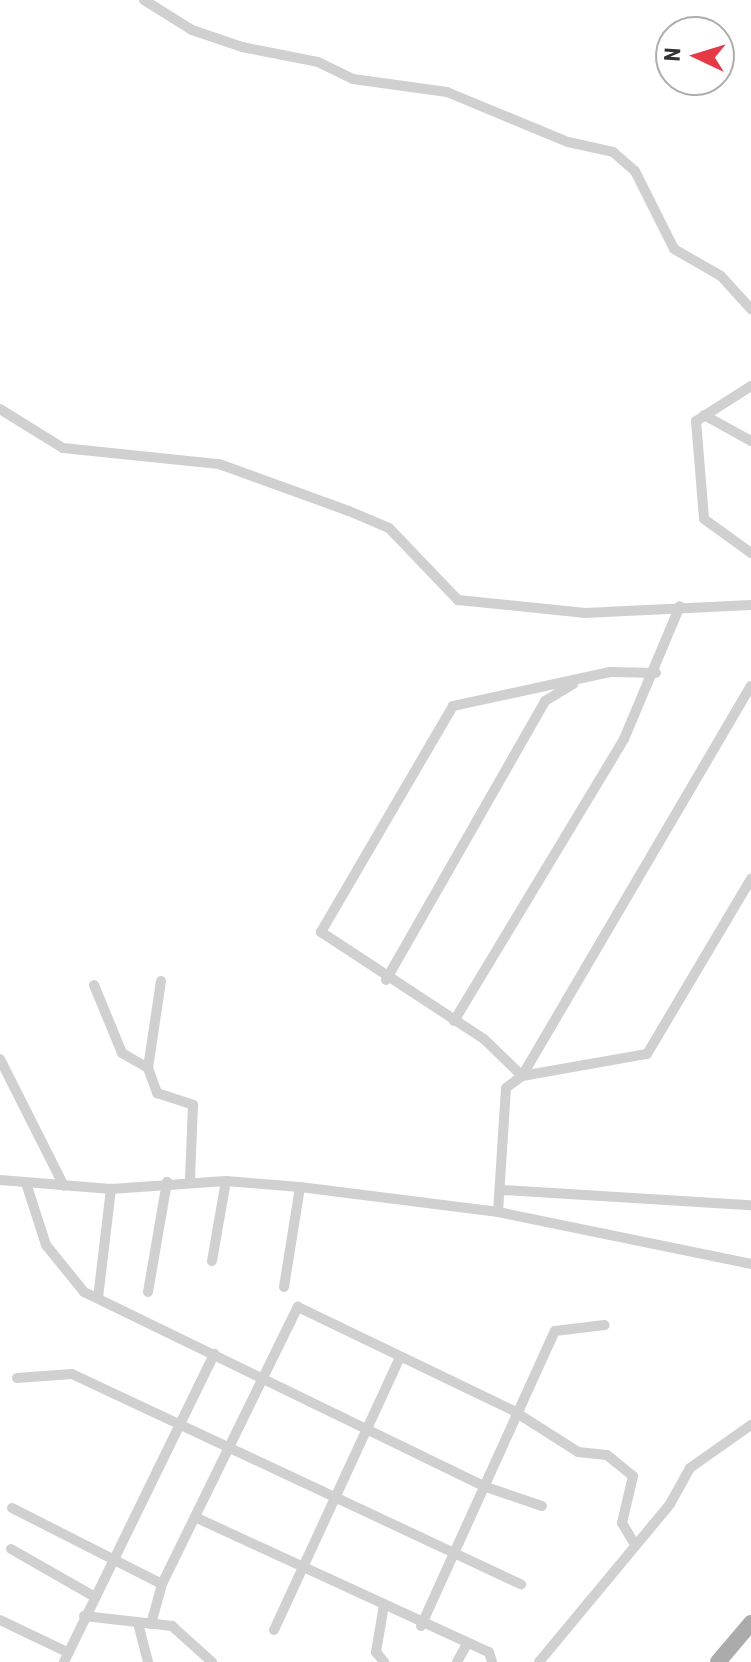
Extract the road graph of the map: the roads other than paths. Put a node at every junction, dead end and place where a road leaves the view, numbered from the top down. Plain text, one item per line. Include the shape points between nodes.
1 (144, 0) edge
2 (751, 309) edge
3 (751, 386) edge
4 (0, 409) edge
5 (704, 415) junction
6 (751, 441) edge
7 (751, 553) edge
8 (751, 605) edge
9 (680, 606) junction
10 (656, 673) junction
11 (581, 679) junction
12 (751, 686) edge
13 (751, 879) edge
14 (386, 980) junction
15 (161, 981) dead end
16 (94, 985) dead end
17 (454, 1021) junction
18 (0, 1059) edge
19 (148, 1068) junction
20 (522, 1076) junction
21 (0, 1180) edge
22 (190, 1181) junction
23 (226, 1181) junction
24 (167, 1182) junction
25 (27, 1186) junction
26 (64, 1186) junction
27 (300, 1187) junction
28 (111, 1189) junction
29 (503, 1190) junction
30 (751, 1205) edge
31 (498, 1212) junction
32 (212, 1261) dead end
33 (751, 1264) edge
34 (284, 1287) dead end
35 (148, 1292) dead end
36 (98, 1298) junction
37 (605, 1325) dead end
38 (214, 1354) junction
39 (400, 1357) junction
40 (265, 1377) junction
41 (17, 1378) dead end
42 (518, 1413) junction
43 (181, 1425) junction
44 (751, 1425) edge
45 (368, 1426) junction
46 (231, 1448) junction
47 (486, 1487) junction
48 (335, 1498) junction
49 (542, 1506) dead end
50 (12, 1508) dead end
51 (197, 1518) junction
52 (633, 1541) junction
53 (11, 1549) dead end
54 (455, 1556) junction
55 (113, 1560) junction
56 (303, 1566) junction
57 (162, 1584) junction
58 (521, 1584) dead end
59 (95, 1597) junction
60 (384, 1605) junction
61 (84, 1616) junction
62 (0, 1620) edge
63 (138, 1623) junction
64 (751, 1623) edge
65 (151, 1624) junction
66 (421, 1626) junction
67 (274, 1630) dead end
68 (466, 1646) junction
69 (67, 1658) edge
70 (148, 1662) edge
71 (212, 1662) edge
72 (384, 1662) edge
73 (457, 1662) edge
74 (492, 1662) edge
75 (539, 1662) edge
76 (718, 1662) edge

1 - 2 street via 192,30 242,47 318,62 353,79 447,92 613,152 635,171 674,249 721,276
3 - 5 street
4 - 9 street via 63,448 219,464 362,516 389,528 458,600 585,613
5 - 6 street
5 - 7 street via 696,421 704,519
8 - 9 street
9 - 10 street
10 - 11 street
10 - 17 street
11 - 14 street via 545,701
11 - 14 street via 453,706 321,932
12 - 20 street
13 - 20 street via 647,1054
14 - 17 street
15 - 19 street
16 - 19 street via 122,1053
17 - 20 street
18 - 26 street
19 - 22 street via 157,1093 193,1105
20 - 29 street via 506,1088 500,1109
21 - 25 street
22 - 23 street
22 - 24 street
23 - 27 street
23 - 32 street
24 - 28 street
24 - 35 street
25 - 26 street
25 - 36 street via 46,1245
26 - 28 street
27 - 31 street
27 - 34 street
28 - 36 street
29 - 30 street
29 - 31 street
31 - 33 street
36 - 38 street
37 - 42 street via 555,1331
38 - 40 street
38 - 43 street
39 - 40 street via 298,1307
39 - 42 street
39 - 45 street
40 - 45 street
40 - 46 street
41 - 43 street via 72,1374
42 - 47 street
42 - 52 street via 578,1452 607,1455 633,1476 622,1523
43 - 46 street
43 - 55 street
44 - 52 street via 690,1468 670,1504
45 - 47 street
45 - 48 street
46 - 48 street
46 - 51 street
47 - 49 street
47 - 54 street
48 - 54 street
48 - 56 street
50 - 55 street
51 - 56 street
51 - 57 street
52 - 75 street
53 - 59 street
54 - 58 street
54 - 66 street
55 - 57 street
55 - 59 street
56 - 60 street
56 - 67 street
57 - 65 street
59 - 61 street
60 - 66 street
60 - 72 street via 376,1652
61 - 63 street
61 - 69 street
62 - 69 street
63 - 65 street
63 - 70 street
64 - 76 main road
65 - 71 street via 172,1626
66 - 68 street
68 - 73 street
68 - 74 street via 489,1652

